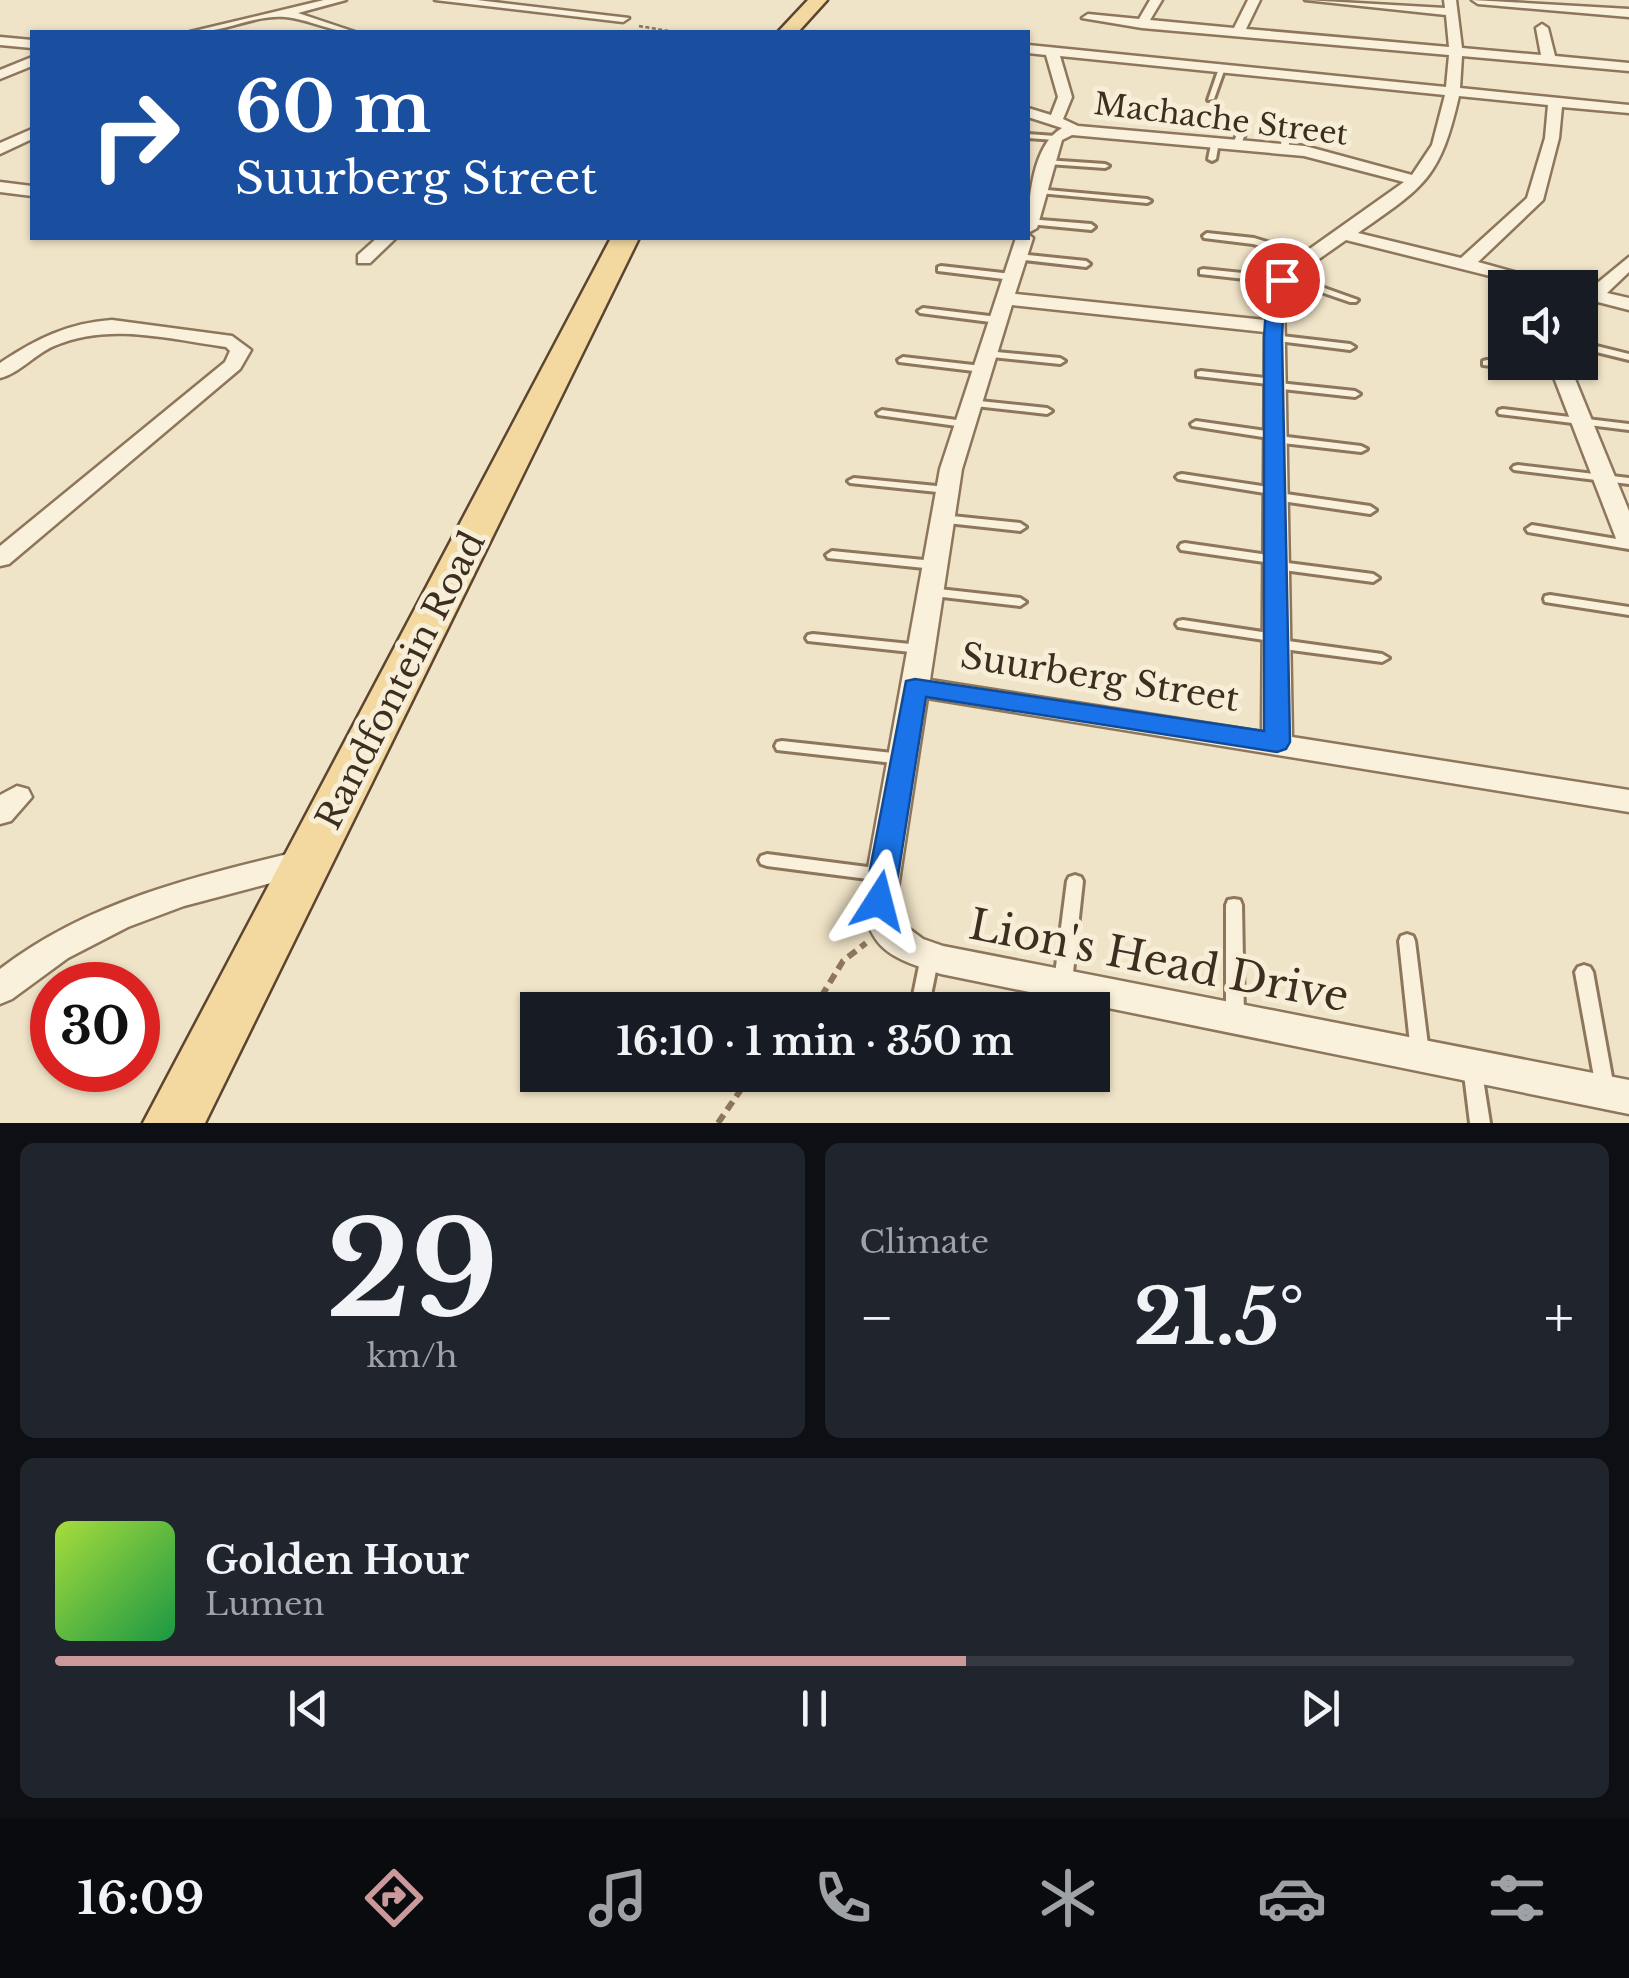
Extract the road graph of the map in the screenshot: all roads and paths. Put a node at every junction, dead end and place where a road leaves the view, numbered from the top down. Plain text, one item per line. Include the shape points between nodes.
1 (340, 0) edge
2 (442, 0) edge
3 (818, 0) edge
4 (1084, 0) edge
5 (1156, 0) edge
6 (1254, 0) edge
7 (1312, 0) edge
8 (1478, 0) edge
9 (1450, 6) edge
10 (1629, 12) edge
11 (285, 13) junction
12 (623, 18) joint
13 (1349, 18) edge
14 (1142, 24) junction
15 (1542, 28) dead end
16 (205, 30) edge
17 (342, 30) edge
18 (663, 30) edge
19 (790, 30) edge
20 (1238, 33) junction
21 (0, 41) edge
22 (30, 44) edge
23 (1030, 49) edge
24 (1052, 52) junction
25 (1456, 52) junction
26 (1549, 60) junction
27 (30, 62) edge
28 (1629, 67) edge
29 (1222, 68) junction
30 (0, 76) edge
31 (1453, 92) junction
32 (1210, 99) dead end
33 (1555, 102) junction
34 (1629, 109) edge
35 (1030, 112) edge
36 (1056, 119) junction
37 (1246, 122) dead end
38 (1288, 127) dead end
39 (1075, 129) junction
40 (30, 134) edge
41 (1030, 136) edge
42 (1055, 138) junction
43 (1215, 142) junction
44 (1237, 144) junction
45 (0, 149) edge
46 (1284, 149) junction
47 (1212, 159) dead end
48 (1048, 164) junction
49 (1030, 166) edge
50 (1105, 166) dead end
51 (1418, 182) junction
52 (0, 187) edge
53 (30, 191) edge
54 (1034, 196) edge
55 (1148, 201) dead end
56 (1252, 225) dead end
57 (1091, 228) dead end
58 (1342, 234) junction
59 (1207, 236) dead end
60 (385, 240) edge
61 (625, 240) edge
62 (1254, 240) junction
63 (1311, 257) junction
64 (364, 259) dead end
65 (1629, 262) edge
66 (1016, 263) edge
67 (1086, 264) dead end
68 (1465, 264) junction
69 (942, 269) dead end
70 (1490, 270) edge
71 (1204, 272) dead end
72 (1284, 279) junction
73 (1598, 287) edge
74 (1353, 300) dead end
75 (1598, 300) edge
76 (1629, 304) edge
77 (923, 311) dead end
78 (1273, 332) junction
79 (1350, 347) dead end
80 (1598, 349) edge
81 (1629, 357) edge
82 (903, 360) dead end
83 (984, 361) junction
84 (1060, 362) dead end
85 (0, 372) edge
86 (1200, 374) dead end
87 (1564, 380) edge
88 (1274, 384) junction
89 (1355, 394) dead end
90 (1048, 411) dead end
91 (1503, 412) dead end
92 (882, 413) dead end
93 (967, 414) junction
94 (1580, 422) junction
95 (1196, 424) dead end
96 (1629, 427) edge
97 (1274, 437) junction
98 (1360, 449) dead end
99 (1518, 468) dead end
100 (1182, 477) dead end
101 (1603, 478) junction
102 (854, 481) dead end
103 (1629, 481) edge
104 (1275, 494) junction
105 (944, 504) junction
106 (1370, 510) dead end
107 (1020, 527) dead end
108 (1532, 530) dead end
109 (1629, 543) edge
110 (1185, 547) dead end
111 (832, 555) dead end
112 (0, 559) edge
113 (1275, 563) junction
114 (1373, 578) dead end
115 (932, 579) junction
116 (1550, 599) dead end
117 (1020, 602) dead end
118 (1629, 611) edge
119 (1183, 624) dead end
120 (814, 638) dead end
121 (1276, 641) junction
122 (920, 650) junction
123 (1382, 658) dead end
124 (915, 687) junction
125 (1277, 742) junction
126 (782, 746) dead end
127 (902, 760) junction
128 (1629, 801) edge
129 (767, 860) dead end
130 (310, 861) junction
131 (883, 874) junction
132 (1074, 880) dead end
133 (1234, 905) dead end
134 (884, 928) junction
135 (1407, 941) dead end
136 (930, 956) junction
137 (1584, 972) dead end
138 (1063, 984) junction
139 (0, 989) edge
140 (824, 992) edge
141 (923, 992) edge
142 (1236, 1019) junction
143 (1420, 1056) junction
144 (1472, 1066) junction
145 (739, 1092) edge
146 (1618, 1095) edge
147 (174, 1123) edge
148 (718, 1123) edge
149 (1480, 1123) edge

1 - 11 street
2 - 12 street
3 - 19 main road
4 - 14 street via 1084,24
5 - 14 street
6 - 20 street
7 - 13 street
8 - 10 street
9 - 13 street
9 - 25 street
11 - 16 street
11 - 17 street
12 - 18 path
13 - 20 street
13 - 25 street
14 - 20 street
15 - 26 street
21 - 22 street
23 - 24 street
24 - 29 street
24 - 36 street via 1064,97
25 - 26 street
25 - 31 street
26 - 28 street
27 - 30 street
29 - 31 street
29 - 32 lane
31 - 33 street
31 - 51 street via 1440,145
33 - 34 street
33 - 68 street via 1535,200
35 - 36 street
36 - 39 street
37 - 44 lane
38 - 46 lane
39 - 42 street
39 - 43 street, Machache Street
40 - 45 street
41 - 42 lane
42 - 48 street
43 - 44 street, Machache Street
43 - 47 lane
44 - 46 street, Machache Street
46 - 51 street, Machache Street
48 - 49 lane
48 - 50 lane
48 - 54 street
51 - 58 street
52 - 53 street
54 - 55 lane
56 - 62 lane
57 - 66 lane
58 - 63 street
58 - 68 street
59 - 62 lane
60 - 64 street
61 - 130 main road, Randfontein Road
62 - 63 lane
63 - 72 street
65 - 73 street
66 - 67 lane
66 - 69 lane
66 - 77 lane
66 - 78 street
66 - 83 street
68 - 70 street
71 - 72 lane
72 - 74 lane
72 - 78 street via 1276,292
75 - 76 street
78 - 79 lane
78 - 88 street
80 - 81 lane
82 - 83 lane
83 - 84 lane
83 - 93 street
85 - 112 street via 56,337 96,326 232,342 241,350 233,365
86 - 88 lane
87 - 94 street
88 - 89 lane
88 - 97 street
90 - 93 lane
91 - 94 lane
92 - 93 lane
93 - 105 street
94 - 96 lane
94 - 101 street
95 - 97 lane
97 - 98 lane
97 - 104 street
99 - 101 lane
100 - 104 lane
101 - 103 lane
101 - 109 street
102 - 105 lane
104 - 106 lane
104 - 113 street
105 - 107 lane
105 - 115 street
108 - 109 lane
110 - 113 lane
111 - 115 lane
113 - 114 lane
113 - 121 street
115 - 117 lane
115 - 122 street
116 - 118 lane
119 - 121 lane
120 - 122 lane
121 - 123 lane
121 - 125 street
122 - 124 street
124 - 125 street, Suurberg Street
124 - 127 street
125 - 128 street, Suurberg Street
126 - 127 lane
127 - 131 street
129 - 131 lane
130 - 139 street via 192,889 96,926
130 - 147 main road, Randfontein Road
131 - 134 street
132 - 138 lane
133 - 142 lane
134 - 136 street, Lion's Head Drive
134 - 140 path via 842,961
135 - 143 lane
136 - 138 street, Lion's Head Drive
136 - 141 lane
137 - 146 lane
138 - 142 street, Lion's Head Drive
142 - 143 street, Lion's Head Drive
143 - 144 street, Lion's Head Drive
144 - 146 street, Lion's Head Drive
144 - 149 lane
145 - 148 path

